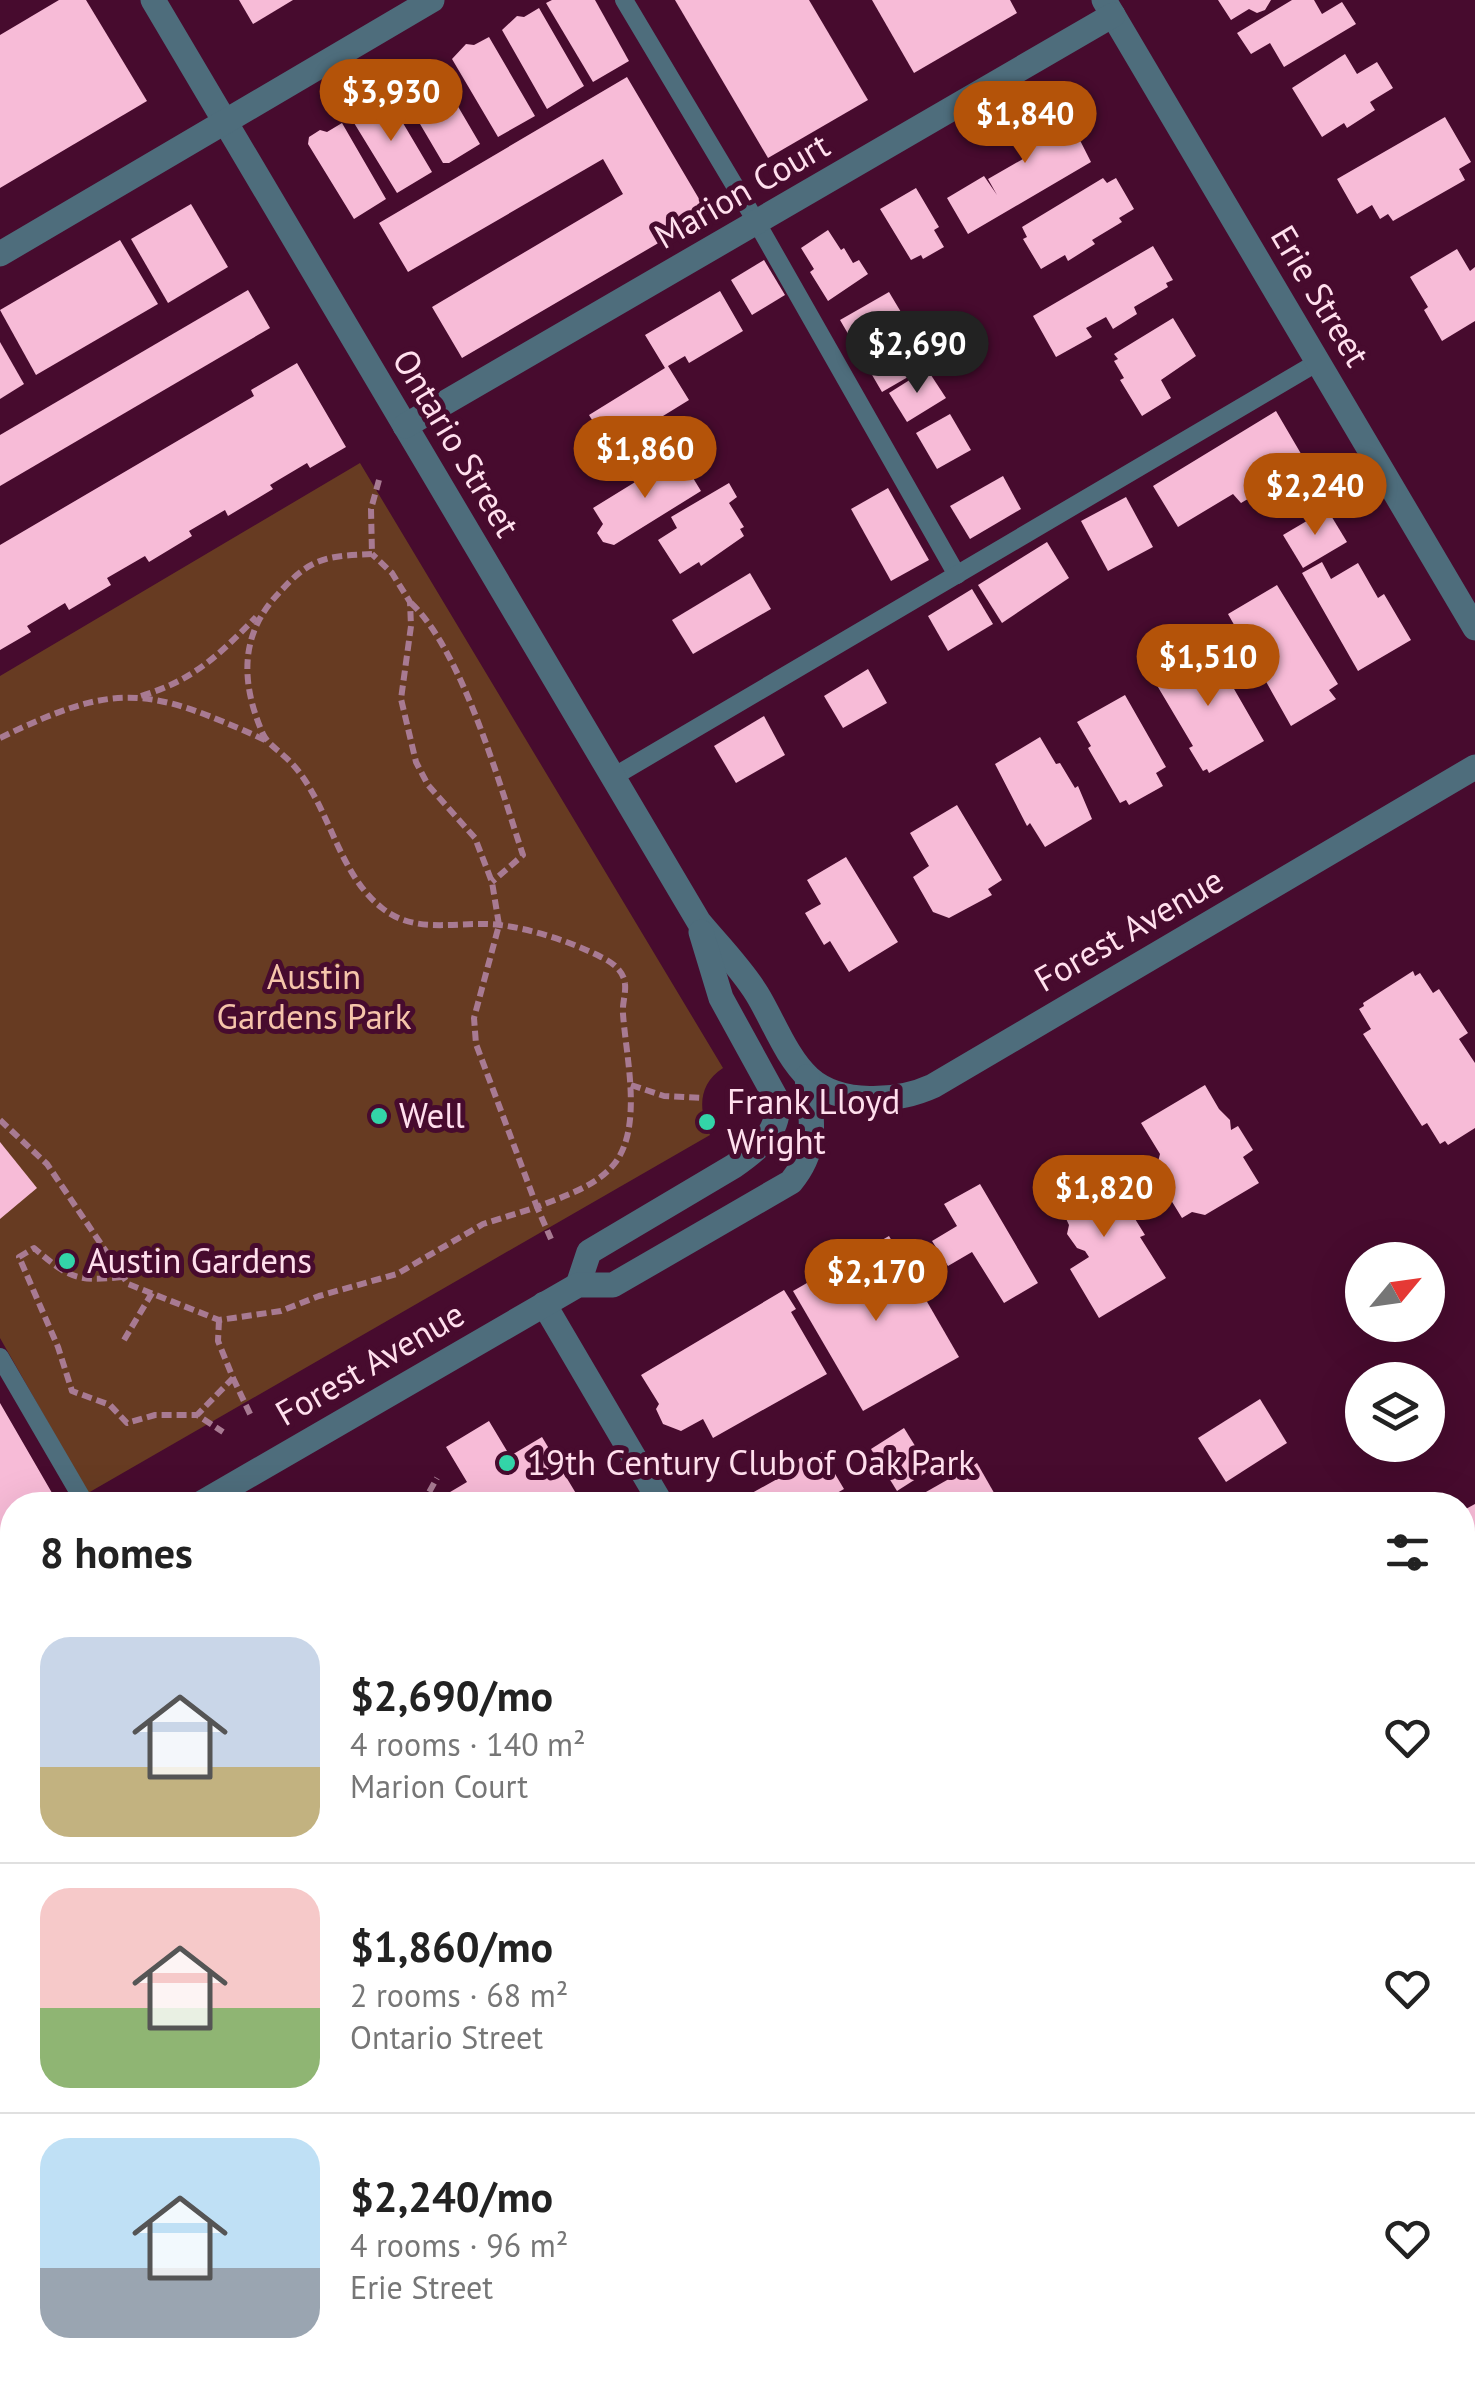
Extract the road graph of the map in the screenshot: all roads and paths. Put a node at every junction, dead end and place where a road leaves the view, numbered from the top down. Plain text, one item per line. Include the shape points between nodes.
1 (153, 0) edge
2 (432, 0) edge
3 (624, 0) edge
4 (1109, 8) edge
5 (225, 122) junction
6 (757, 223) junction
7 (0, 254) edge
8 (1318, 362) junction
9 (406, 426) junction
10 (379, 480) dead end
11 (372, 554) junction
12 (957, 575) junction
13 (410, 602) junction
14 (261, 612) junction
15 (1475, 628) edge
16 (140, 696) junction
17 (0, 738) edge
18 (266, 740) junction
19 (1475, 767) edge
20 (613, 777) junction
21 (492, 882) junction
22 (699, 922) junction
23 (500, 925) junction
24 (760, 1064) joint
25 (800, 1066) junction
26 (632, 1085) junction
27 (702, 1098) dead end
28 (0, 1120) edge
29 (716, 1176) junction
30 (537, 1207) junction
31 (737, 1212) junction
32 (551, 1239) dead end
33 (122, 1277) junction
34 (578, 1284) junction
35 (152, 1294) junction
36 (544, 1304) junction
37 (219, 1320) junction
38 (124, 1340) dead end
39 (0, 1356) edge
40 (233, 1378) junction
41 (197, 1415) junction
42 (251, 1416) dead end
43 (223, 1432) dead end
44 (436, 1478) dead end
45 (78, 1492) edge
46 (220, 1492) edge
47 (429, 1492) edge
48 (654, 1492) edge

1 - 5 street, Ontario Street
2 - 5 street
3 - 6 lane
4 - 6 street, Marion Court
4 - 8 street, Erie Street
5 - 7 street
5 - 9 street, Ontario Street
6 - 9 street, Marion Court
6 - 12 lane
8 - 12 lane
8 - 15 street, Erie Street
9 - 20 street, Ontario Street
10 - 11 path
11 - 13 path
11 - 14 path via 312,564
12 - 20 lane
13 - 21 path via 401,700 416,762 476,838
13 - 21 path via 468,700 523,855
14 - 16 path via 200,668 174,686
14 - 18 path via 247,666
16 - 17 path via 95,699
16 - 18 path via 209,714
18 - 23 path via 311,789 345,860 386,911 439,926
19 - 25 street, Forest Avenue via 922,1091 862,1098 822,1088
20 - 22 street, Ontario Street
21 - 23 path
22 - 24 street, Ontario Street via 721,998
22 - 25 street, Ontario Street via 754,990
23 - 26 path via 561,941 618,968 625,982
23 - 30 path via 474,1018 476,1044
24 - 29 street, Forest Avenue via 777,1100 772,1132 756,1152
25 - 31 street, Forest Avenue via 812,1142 806,1164 791,1182
26 - 27 path
26 - 30 path via 626,1143 614,1164 590,1186
28 - 33 path via 46,1164
29 - 31 street
29 - 34 street, Forest Avenue via 589,1252
30 - 32 path
30 - 37 path via 483,1224 398,1274 281,1311
31 - 34 street, Forest Avenue via 613,1285
33 - 35 path
33 - 41 path via 88,1281 62,1272 34,1248 19,1258 72,1391 110,1405 127,1422
34 - 36 street, Forest Avenue
35 - 37 path
35 - 38 path
36 - 46 street, Forest Avenue
36 - 48 street
37 - 40 path via 218,1341
39 - 45 lane
40 - 41 path
40 - 42 path
41 - 43 path
44 - 47 path

